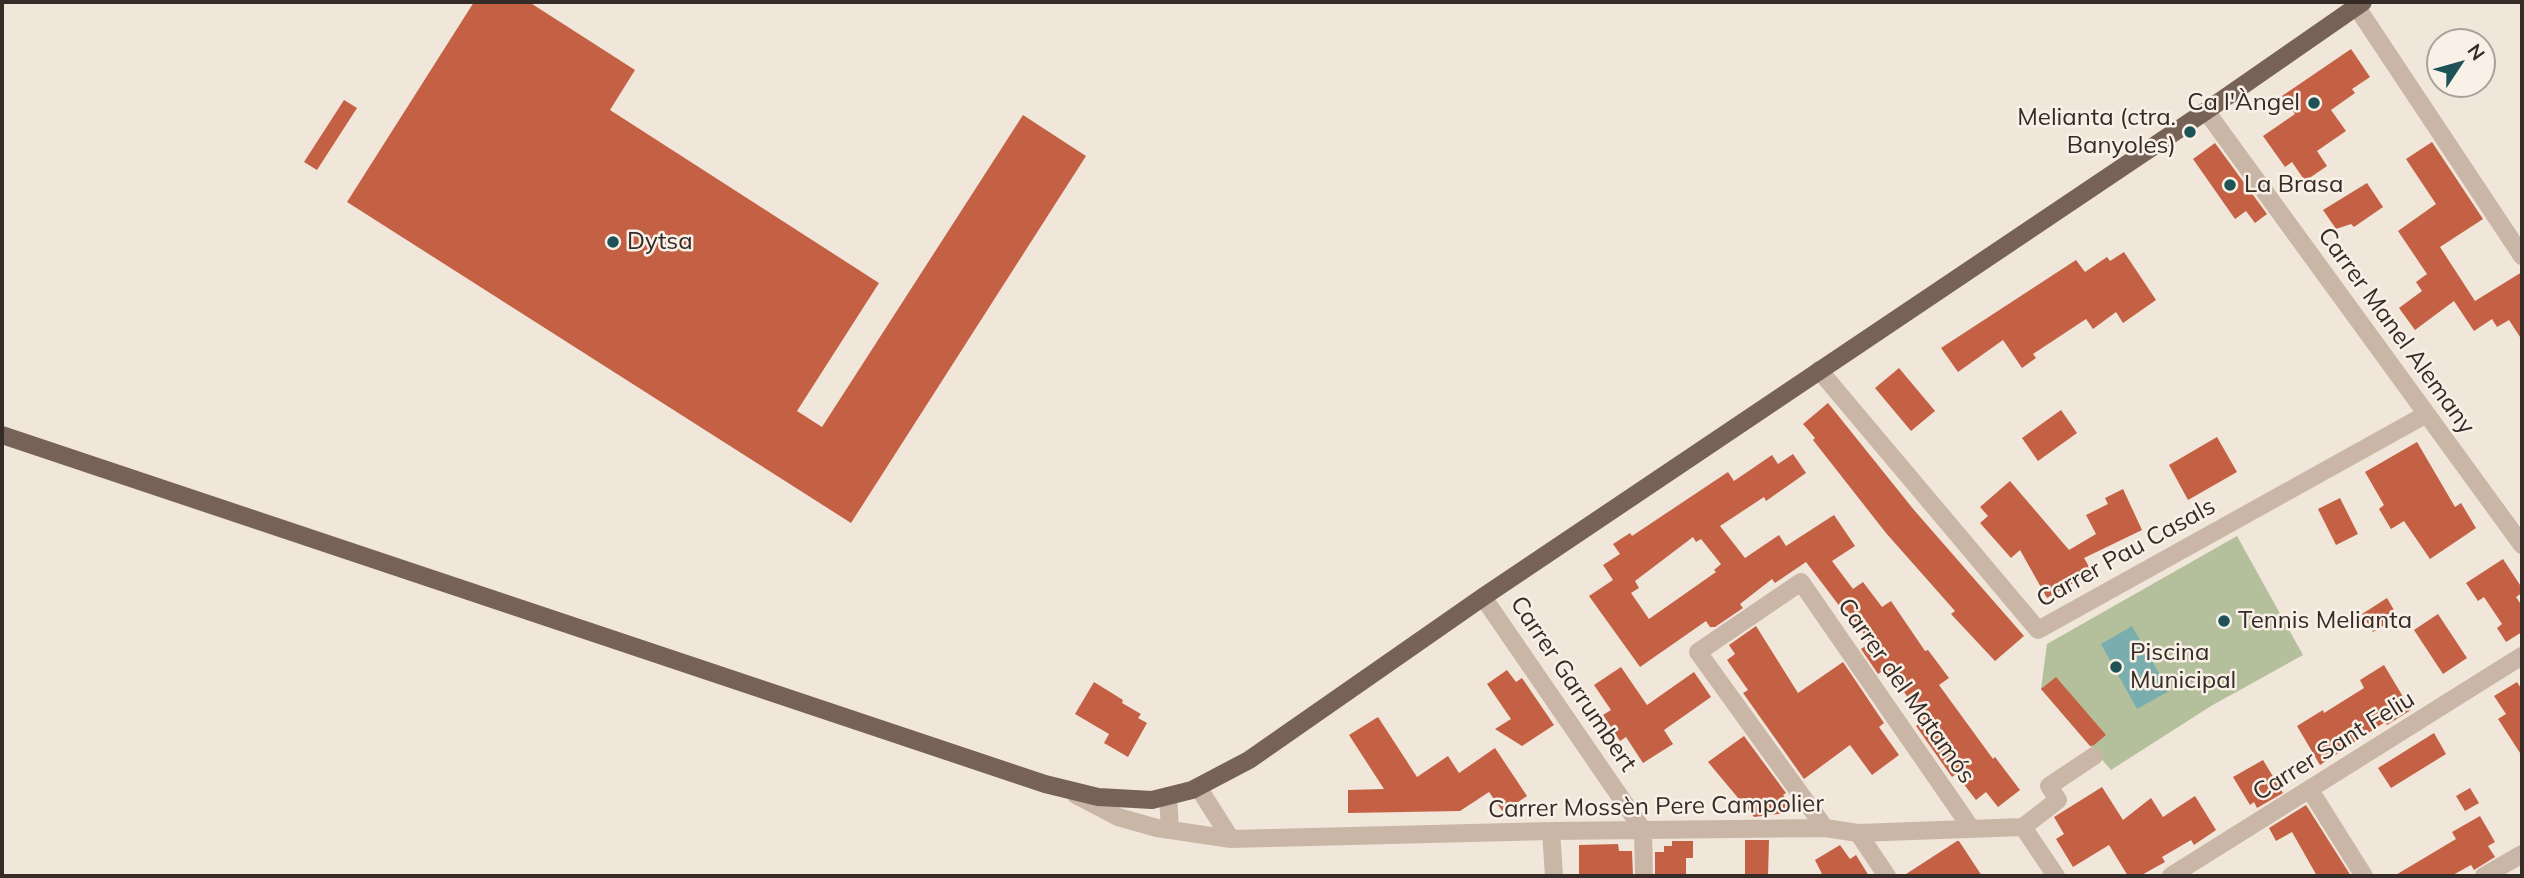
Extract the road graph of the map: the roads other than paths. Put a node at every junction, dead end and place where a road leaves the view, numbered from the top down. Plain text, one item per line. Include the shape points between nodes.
1 (2359, 4) edge
2 (2206, 111) junction
3 (2522, 256) edge
4 (1819, 370) junction
5 (2426, 415) junction
6 (2, 435) edge
7 (2522, 545) edge
8 (1483, 597) junction
9 (2522, 656) edge
10 (2094, 756) dead end
11 (1198, 787) junction
12 (1067, 790) junction
13 (2311, 790) junction
14 (1168, 796) junction
15 (2023, 827) junction
16 (1825, 828) junction
17 (1971, 828) junction
18 (1170, 830) junction
19 (1643, 830) junction
20 (1551, 831) junction
21 (1858, 833) junction
22 (1231, 839) junction
23 (2522, 854) edge
24 (1554, 876) edge
25 (1644, 876) edge
26 (1887, 876) edge
27 (2056, 876) edge
28 (2171, 876) edge
29 (2364, 876) edge
30 (2484, 876) edge

1 - 2 main road
1 - 3 street
2 - 4 main road
2 - 5 street, Carrer Manel Alemany
4 - 5 street, Carrer Pau Casals via 2038,630
4 - 8 main road
5 - 7 street, Carrer Manel Alemany
6 - 12 main road
8 - 11 main road via 1249,760
8 - 19 street, Carrer Garrumbert
9 - 13 street, Carrer Sant Feliu
10 - 15 street via 2049,786 2058,800
11 - 14 main road
11 - 22 street
12 - 14 main road via 1122,800
12 - 18 street, Carrer Mossèn Pere Campolier via 1118,817
13 - 28 street, Carrer Sant Feliu
13 - 29 street
14 - 18 street
15 - 17 street, Carrer Mossèn Pere Campolier
15 - 27 street
16 - 17 street, Carrer del Matamós via 1698,652 1801,582
16 - 19 street, Carrer Mossèn Pere Campolier
16 - 21 street, Carrer Mossèn Pere Campolier
17 - 21 street, Carrer Mossèn Pere Campolier
18 - 22 street, Carrer Mossèn Pere Campolier
19 - 20 street, Carrer Mossèn Pere Campolier
19 - 25 street
20 - 22 street, Carrer Mossèn Pere Campolier
20 - 24 street
21 - 26 street
23 - 30 street

